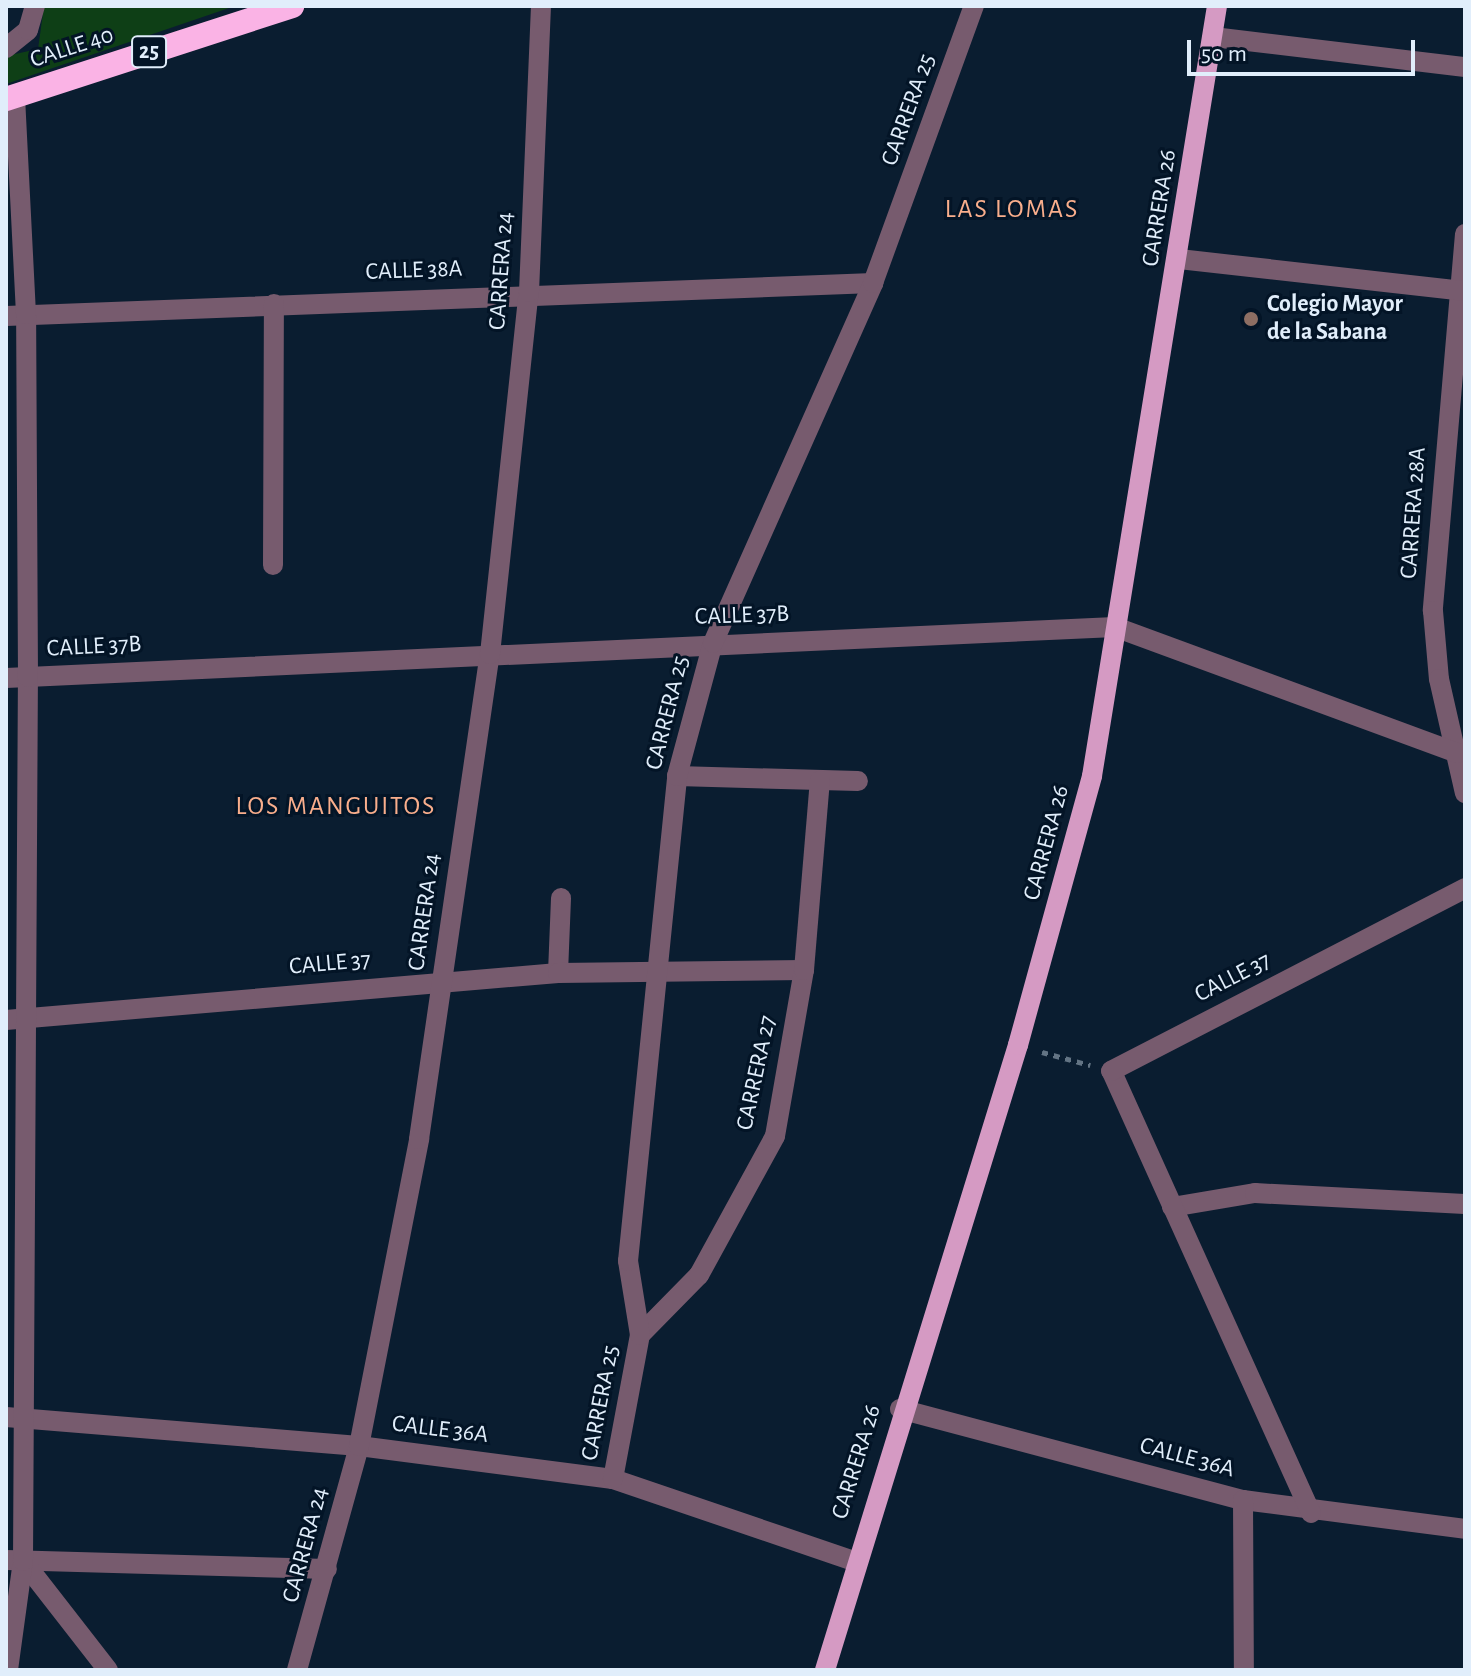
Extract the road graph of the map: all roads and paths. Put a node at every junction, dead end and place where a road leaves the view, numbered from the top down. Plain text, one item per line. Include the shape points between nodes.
1 (35, 6) edge
2 (292, 6) edge
3 (541, 6) edge
4 (974, 6) edge
5 (1217, 6) edge
6 (265, 10) edge
7 (1213, 37) junction
8 (6, 48) edge
9 (1465, 67) edge
10 (10, 98) edge
11 (1465, 234) edge
12 (1179, 259) junction
13 (873, 283) junction
14 (1461, 290) edge
15 (529, 292) junction
16 (274, 304) junction
17 (16, 315) edge
18 (273, 565) dead end
19 (1115, 627) junction
20 (713, 643) junction
21 (490, 654) junction
22 (28, 677) junction
23 (6, 678) edge
24 (1458, 753) junction
25 (677, 776) junction
26 (820, 781) junction
27 (858, 781) dead end
28 (1465, 793) edge
29 (1465, 888) edge
30 (561, 898) dead end
31 (663, 967) junction
32 (804, 970) junction
33 (558, 973) junction
34 (442, 981) junction
35 (15, 1019) edge
36 (1018, 1045) junction
37 (1111, 1071) junction
38 (1465, 1204) edge
39 (1172, 1207) junction
40 (640, 1335) junction
41 (900, 1409) junction
42 (13, 1417) edge
43 (359, 1446) junction
44 (613, 1479) junction
45 (1243, 1500) junction
46 (1311, 1513) junction
47 (1465, 1529) edge
48 (14, 1561) edge
49 (854, 1561) junction
50 (327, 1569) junction
51 (8, 1670) edge
52 (108, 1670) edge
53 (297, 1670) edge
54 (825, 1670) edge
55 (1244, 1670) edge

1 - 8 street via 28,30
2 - 6 highway, CALLE 40 / 25
3 - 15 street, CARRERA 24
4 - 13 street, CARRERA 25
5 - 7 main road, CARRERA 26
6 - 10 highway, CALLE 40 / 25
7 - 9 street
7 - 12 main road, CARRERA 26
10 - 17 street
11 - 14 street, CARRERA 28A
12 - 14 street
12 - 19 main road, CARRERA 26
13 - 15 street, CALLE 38A
13 - 20 street, CARRERA 25
14 - 24 street, CARRERA 28A via 1433,611 1439,679
15 - 16 street, CALLE 38A
15 - 21 street, CARRERA 24
16 - 17 street, CALLE 38A
16 - 18 street
17 - 22 street
19 - 20 street, CALLE 37B
19 - 24 street, CALLE 37B
19 - 36 main road, CARRERA 26 via 1092,776
20 - 21 street, CALLE 37B
20 - 25 street, CARRERA 25
21 - 22 street, CALLE 37B
21 - 34 street, CARRERA 24
22 - 23 street, CALLE 37B
22 - 35 street
24 - 28 street, CARRERA 28A
25 - 26 street
25 - 31 street, CARRERA 25
26 - 27 street
26 - 32 street, CARRERA 27
29 - 37 street, CALLE 37
30 - 33 street
31 - 32 street, CALLE 37
31 - 33 street, CALLE 37
31 - 40 street, CARRERA 25 via 628,1261
32 - 40 street, CARRERA 27 via 775,1136 699,1275
33 - 34 street, CALLE 37
34 - 35 street, CALLE 37
34 - 43 street, CARRERA 24
35 - 42 street
36 - 37 path
36 - 41 main road, CARRERA 26
37 - 39 street
38 - 39 street via 1255,1193
39 - 46 street
40 - 44 street, CARRERA 25
41 - 45 street, CALLE 36A
41 - 49 main road, CARRERA 26
42 - 43 street, CALLE 36A
42 - 48 street
43 - 44 street, CALLE 36A
43 - 50 street, CARRERA 24
44 - 49 street, CALLE 36A
45 - 46 street, CALLE 36A
45 - 55 street
46 - 47 street, CALLE 36A
48 - 50 street
48 - 51 street
48 - 52 street
49 - 54 main road, CARRERA 26
50 - 53 street, CARRERA 24

